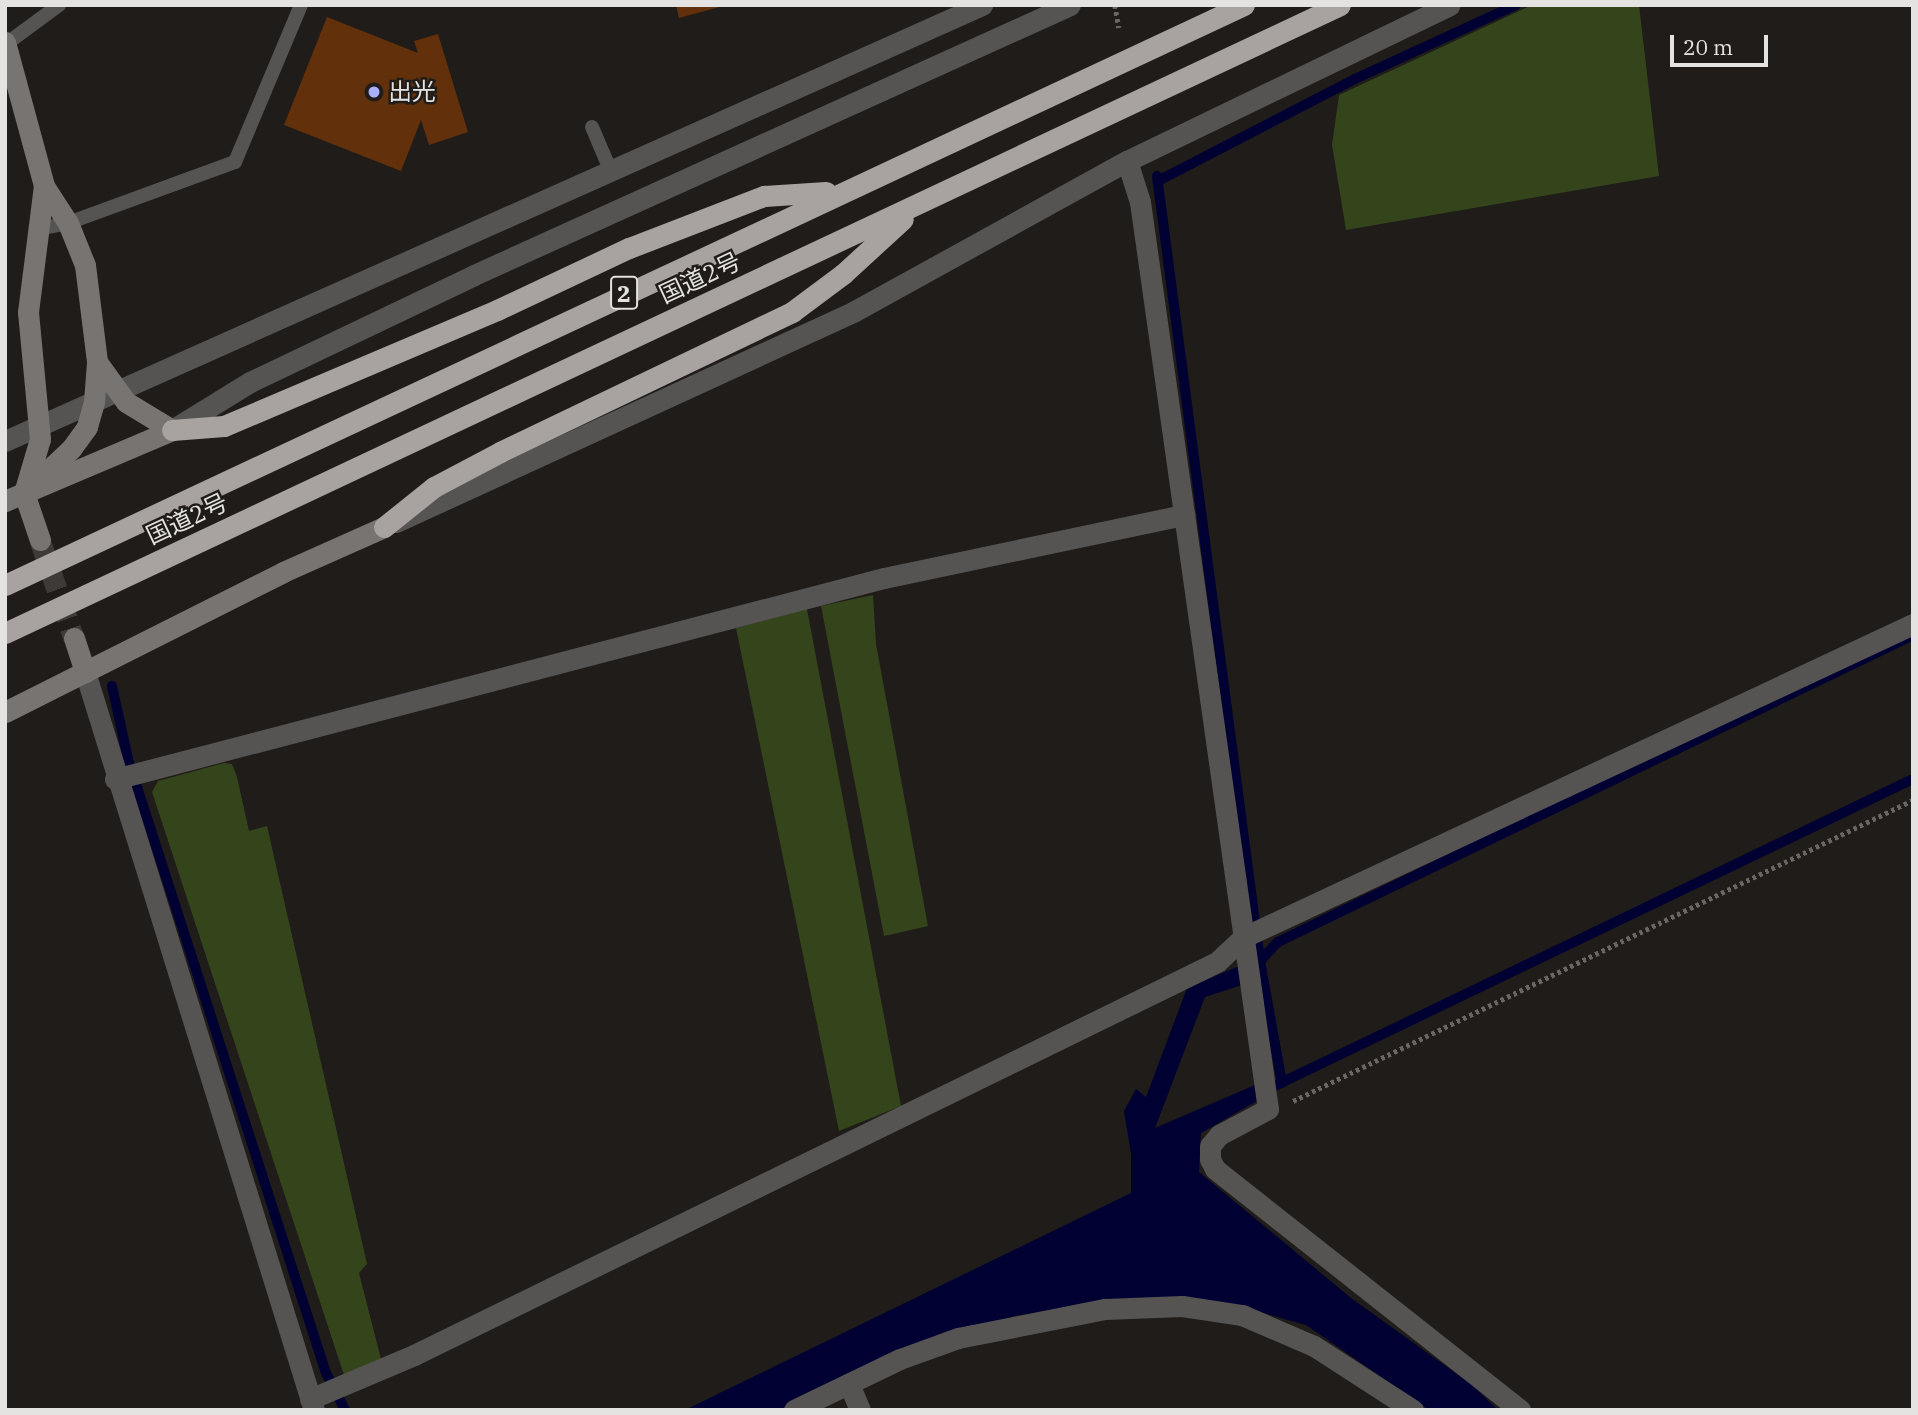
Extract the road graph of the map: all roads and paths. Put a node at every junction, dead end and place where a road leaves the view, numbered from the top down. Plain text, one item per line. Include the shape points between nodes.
1 (59, 5) edge
2 (301, 5) edge
3 (982, 5) edge
4 (1070, 5) edge
5 (1115, 5) edge
6 (1244, 5) edge
7 (1340, 5) edge
8 (1449, 5) edge
9 (1119, 28) dead end
10 (5, 43) edge
11 (592, 127) dead end
12 (1127, 162) junction
13 (612, 174) junction
14 (44, 186) junction
15 (839, 192) junction
16 (920, 203) junction
17 (625, 205) junction
18 (68, 223) junction
19 (38, 229) junction
20 (97, 362) junction
21 (117, 392) junction
22 (94, 401) junction
23 (40, 424) junction
24 (172, 430) junction
25 (5, 441) edge
26 (15, 497) edge
27 (1184, 515) junction
28 (384, 527) junction
29 (40, 540) tunnel mouth
30 (5, 585) edge
31 (1913, 624) edge
32 (5, 633) edge
33 (74, 638) tunnel mouth
34 (85, 672) junction
35 (5, 712) edge
36 (127, 776) junction
37 (1913, 800) edge
38 (1254, 933) junction
39 (1266, 1095) junction
40 (849, 1384) junction
41 (315, 1401) edge
42 (794, 1410) edge
43 (860, 1410) edge
44 (1413, 1410) edge
45 (1520, 1410) edge

1 - 10 lane
2 - 18 lane via 235,162
3 - 13 street
4 - 17 street
5 - 9 path
6 - 15 highway, 国道2号 / 2
7 - 16 highway, 国道2号 / 2
8 - 12 street
10 - 14 street
11 - 13 lane
12 - 27 street via 1140,202
12 - 28 street via 853,312
13 - 17 street
13 - 21 street
14 - 18 street
14 - 19 street
15 - 24 highway via 764,197 629,248 497,310 224,426
15 - 30 highway, 国道2号 / 2
16 - 28 highway via 843,274 792,312 500,452 434,487
16 - 32 highway, 国道2号 / 2
17 - 24 street via 250,382
18 - 19 lane
18 - 20 street via 85,265
19 - 23 street via 28,312 29,357
20 - 21 street
20 - 22 street
21 - 22 street
21 - 24 street
22 - 23 street
22 - 26 street via 80,438
23 - 25 street
23 - 26 street
24 - 26 street
26 - 29 street
27 - 36 street via 884,578
27 - 38 street
28 - 34 street via 283,572
31 - 38 street
33 - 34 street
34 - 35 street
34 - 36 street
36 - 41 street
37 - 39 path
38 - 39 street
38 - 41 street via 1217,962
39 - 45 street via 1210,1146 1215,1169
40 - 42 street
40 - 43 street
40 - 44 street via 900,1359 970,1335 1105,1309 1182,1306 1242,1315 1314,1346

